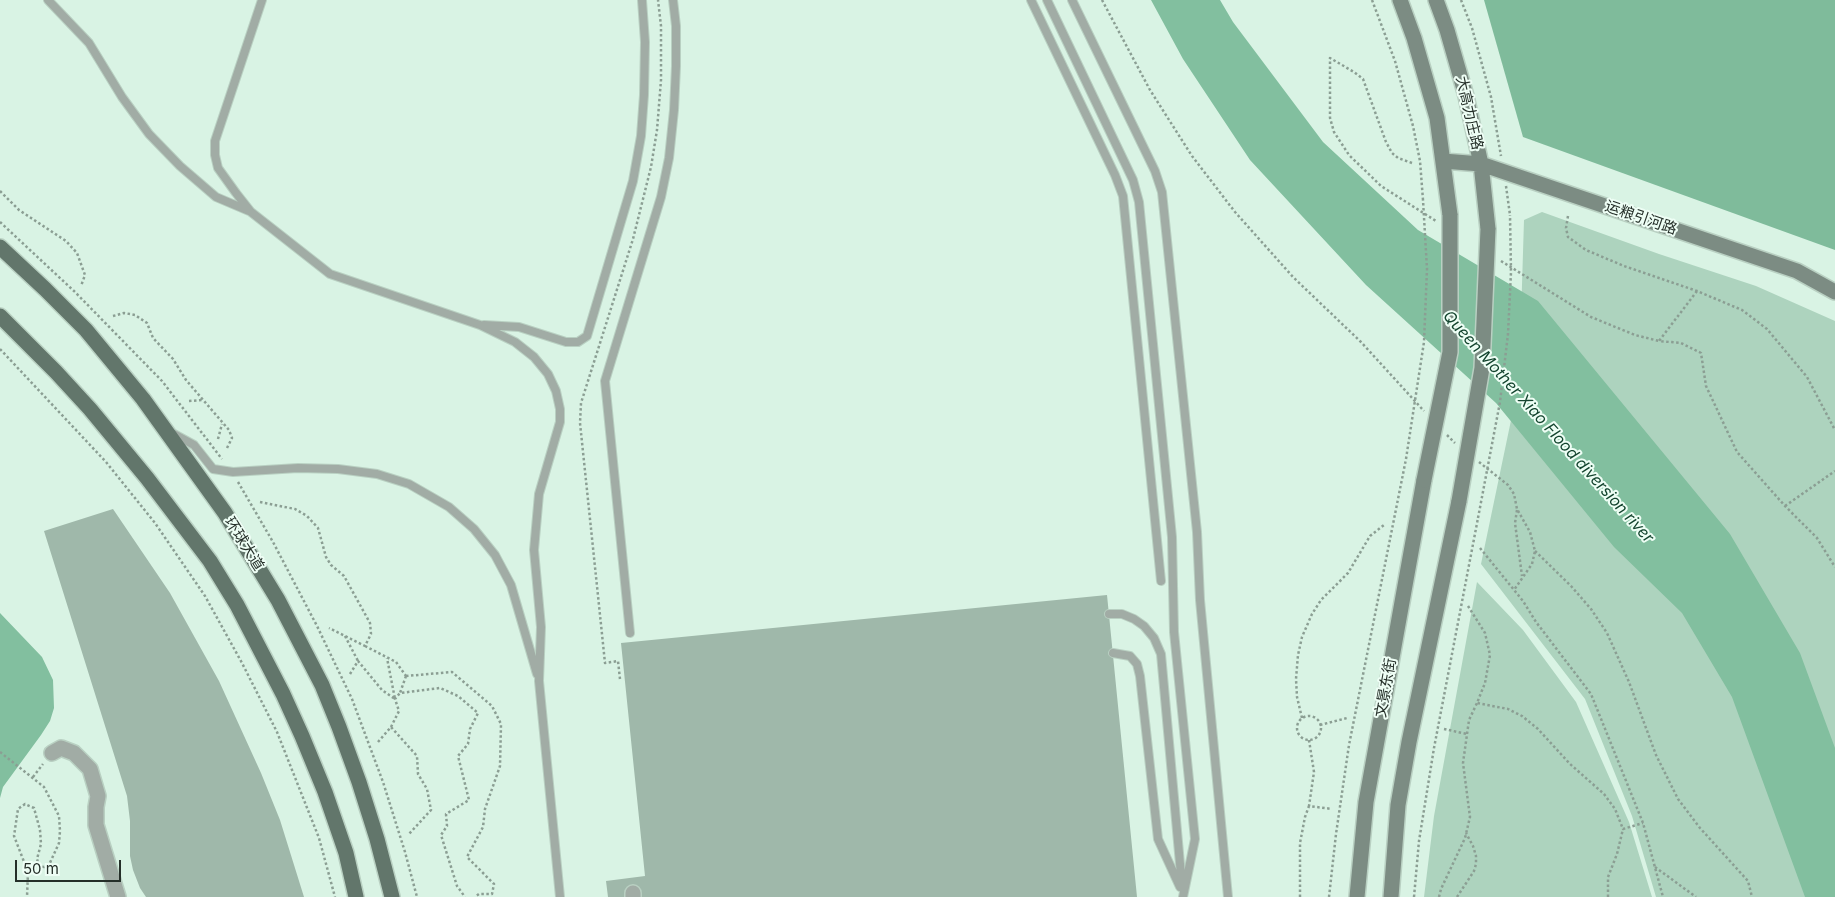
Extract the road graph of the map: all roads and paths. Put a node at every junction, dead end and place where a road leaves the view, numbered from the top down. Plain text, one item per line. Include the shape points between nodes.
1 (48, 0) edge
2 (262, 0) edge
3 (642, 0) edge
4 (658, 0) edge
5 (673, 0) edge
6 (1031, 0) edge
7 (1047, 0) edge
8 (1072, 0) edge
9 (1102, 0) edge
10 (1372, 0) edge
11 (1400, 0) edge
12 (1436, 0) edge
13 (1461, 0) edge
14 (1443, 161) junction
15 (1481, 164) junction
16 (1504, 172) junction
17 (0, 191) edge
18 (250, 212) junction
19 (1568, 216) dead end
20 (0, 247) edge
21 (81, 286) dead end
22 (1697, 290) junction
23 (1835, 292) edge
24 (0, 316) edge
25 (113, 316) dead end
26 (480, 324) junction
27 (0, 349) edge
28 (189, 400) dead end
29 (203, 400) junction
30 (1426, 412) dead end
31 (222, 424) junction
32 (1835, 430) edge
33 (168, 431) junction
34 (1445, 433) dead end
35 (218, 439) dead end
36 (1459, 446) dead end
37 (226, 450) dead end
38 (1473, 457) dead end
39 (1835, 470) edge
40 (260, 502) dead end
41 (1785, 506) junction
42 (1517, 508) junction
43 (1384, 525) dead end
44 (1480, 548) dead end
45 (1535, 551) junction
46 (1835, 566) edge
47 (1523, 577) junction
48 (1161, 581) dead end
49 (1514, 590) junction
50 (1468, 606) dead end
51 (1109, 614) dead end
52 (329, 628) dead end
53 (630, 633) dead end
54 (345, 636) junction
55 (365, 646) junction
56 (1113, 653) dead end
57 (388, 658) junction
58 (358, 661) junction
59 (350, 674) dead end
60 (406, 676) junction
61 (620, 679) dead end
62 (539, 681) junction
63 (400, 693) junction
64 (395, 699) junction
65 (1477, 704) junction
66 (1302, 718) junction
67 (1347, 718) dead end
68 (1320, 725) junction
69 (391, 727) junction
70 (1444, 729) dead end
71 (1467, 734) junction
72 (1309, 740) junction
73 (378, 742) dead end
74 (0, 752) edge
75 (52, 752) dead end
76 (1309, 806) junction
77 (1332, 809) dead end
78 (1643, 823) junction
79 (1623, 829) junction
80 (1466, 833) junction
81 (409, 834) dead end
82 (1655, 867) junction
83 (1183, 895) edge
84 (27, 897) edge
85 (118, 897) edge
86 (335, 897) edge
87 (356, 897) edge
88 (392, 897) edge
89 (465, 897) edge
90 (475, 897) edge
91 (560, 897) edge
92 (1228, 897) edge
93 (1300, 897) edge
94 (1329, 897) edge
95 (1357, 897) edge
96 (1391, 897) edge
97 (1414, 897) edge
98 (1439, 897) edge
99 (1457, 897) edge
100 (1608, 897) edge
101 (1663, 897) edge
102 (1696, 897) edge
103 (1752, 897) edge

1 - 18 lane via 89,43 149,134 216,198
2 - 18 lane via 215,141 218,168
3 - 26 lane via 645,42 641,136 633,181 587,336 578,342 566,342 519,327
4 - 61 path via 661,80 651,168 634,239 581,403 580,423 605,663 618,661
5 - 53 lane via 676,62 669,158 659,202 605,381
6 - 48 lane via 1123,196
7 - 83 lane via 1133,180 1139,202 1172,536 1174,632 1195,838
8 - 92 lane via 1155,171 1162,192 1197,532 1200,600
9 - 30 path via 1155,99 1192,156 1235,212 1293,277 1361,342
10 - 94 path, bridge via 1395,61 1420,161 1427,269 1424,342 1406,459 1349,745
11 - 14 main road via 1437,118
12 - 15 main road, 大高力庄路 via 1466,96
13 - 16 path via 1491,96
14 - 15 main road, 运粮引河路
14 - 95 main road, 文景东街, bridge via 1450,216 1450,352 1366,802
15 - 16 main road, 运粮引河路
15 - 96 main road, 大高力庄路, bridge via 1488,229 1482,368 1459,501 1398,805
16 - 23 main road, 运粮引河路 via 1797,271
16 - 97 path, bridge via 1510,215 1511,272 1500,402 1434,748
17 - 21 path via 19,210 66,241 77,254 85,275
18 - 26 lane via 330,274
19 - 22 path via 1568,237 1586,250
20 - 33 main road, 环球大道 via 86,330
22 - 32 path via 1742,310 1767,329 1807,376
22 - 41 path via 1659,341 1681,343 1700,353 1706,386 1738,452
24 - 87 main road via 56,372 131,458 210,561 283,694 302,736 346,853
25 - 29 path via 135,315 147,323 153,338
26 - 62 lane via 515,342 534,357 548,374 560,409 560,422 539,494 536,521 534,550 541,627
27 - 86 path via 106,462 155,523 205,596 276,732 319,838
28 - 29 path
29 - 31 path
31 - 35 path
31 - 37 path via 232,438
33 - 62 lane via 194,445 213,469 233,472 338,469 377,474 409,484 449,507 474,529 503,570
33 - 88 main road, 环球大道 via 274,592 322,686 359,782
34 - 36 path
38 - 42 path via 1508,485
39 - 41 path
40 - 55 path via 295,509 318,528 326,557 344,576 370,623 371,634
41 - 46 path via 1817,538
42 - 45 path via 1530,532
42 - 47 path via 1515,523
43 - 66 path via 1370,536 1348,573 1321,600 1302,637 1296,679
44 - 49 path
45 - 47 path via 1532,564
45 - 103 path via 1571,586 1607,634 1656,755 1678,799 1748,881
47 - 49 path
49 - 78 path via 1591,694
50 - 65 path via 1485,633 1490,654 1485,684
51 - 83 lane via 1122,614 1144,626 1161,654
52 - 54 path
54 - 55 path
54 - 58 path
55 - 57 path
56 - 83 lane via 1130,656 1137,664 1158,840
57 - 60 path via 396,662
57 - 64 path
58 - 59 path
58 - 64 path via 382,690
60 - 63 path
60 - 90 path via 452,672 492,706 501,724 500,766 485,809 483,827 467,857 494,884 492,894
62 - 91 lane
63 - 64 path
63 - 89 path via 440,688 458,696 478,713 470,729 468,744 458,756 470,800 446,814 447,826 440,835 456,886
64 - 69 path via 399,711
65 - 71 path via 1469,720
65 - 79 path via 1508,710 1538,729 1604,794
66 - 68 path via 1315,717
66 - 72 path via 1296,728 1303,739
67 - 68 path
68 - 72 path via 1320,734
69 - 73 path
69 - 81 path via 417,756 418,774 427,789 431,810
70 - 71 path
71 - 80 path via 1463,763 1470,817
72 - 76 path via 1314,772
74 - 84 path via 44,787 59,816 59,843 49,865 44,868 39,866 37,859 41,844 34,808 26,804 18,809 14,836 28,872
75 - 85 street via 61,748 74,753 90,769 98,796 96,826
76 - 77 path
76 - 93 path via 1300,843
78 - 79 path
78 - 82 path
79 - 100 path via 1608,876
80 - 98 path
80 - 99 path via 1473,846 1476,864
82 - 101 path
82 - 102 path

